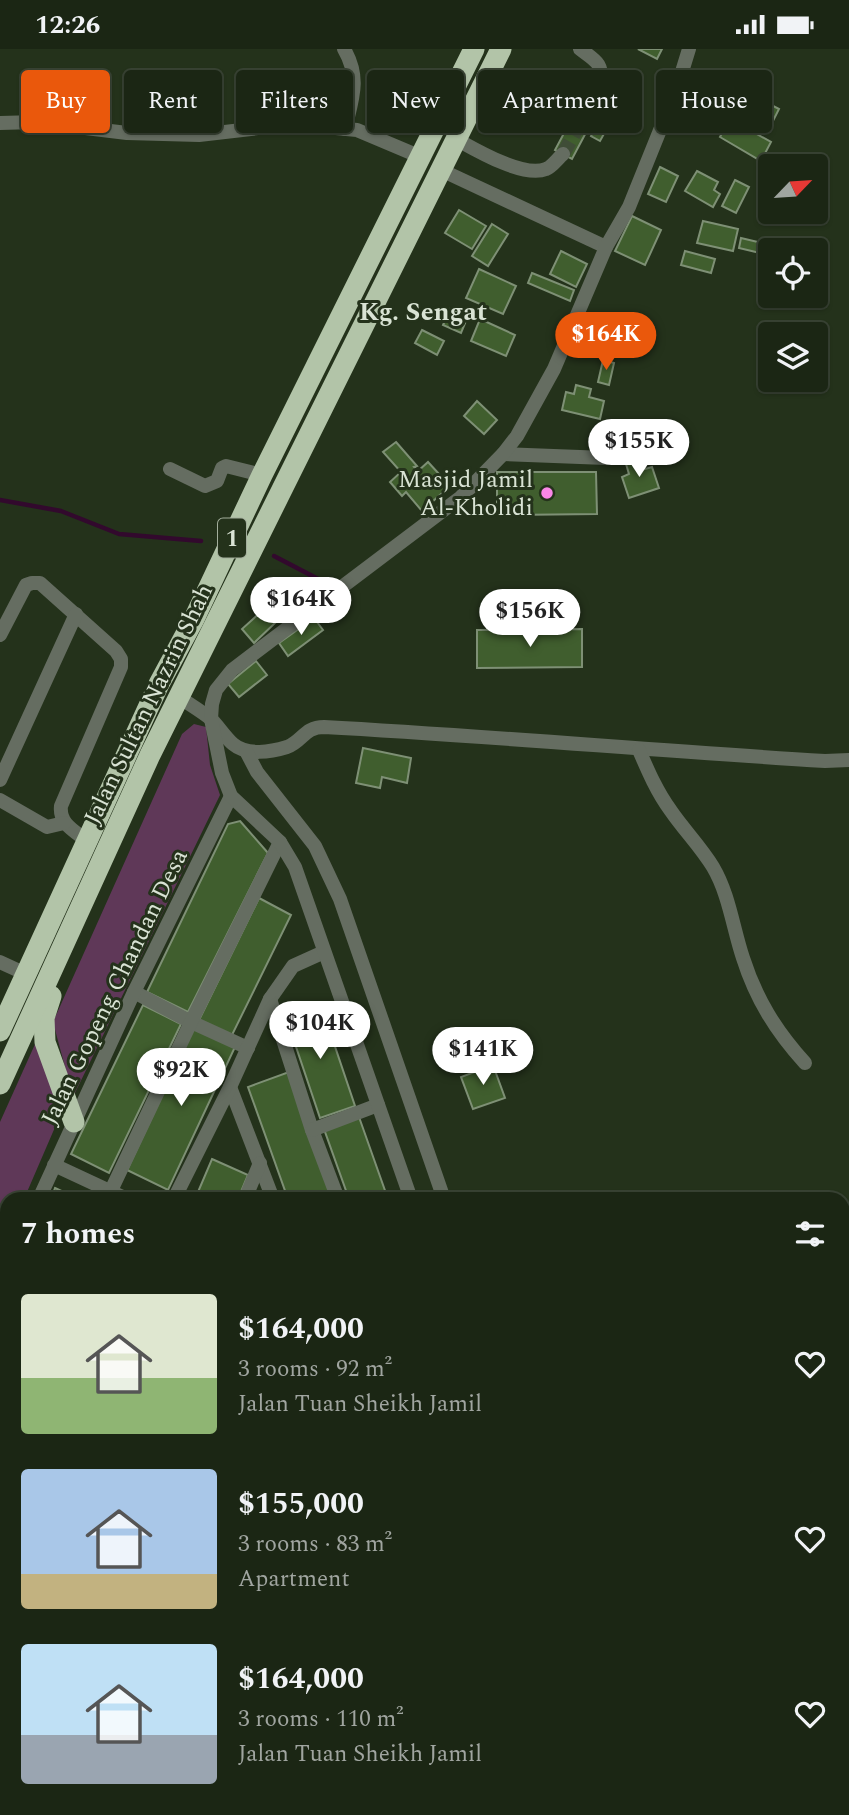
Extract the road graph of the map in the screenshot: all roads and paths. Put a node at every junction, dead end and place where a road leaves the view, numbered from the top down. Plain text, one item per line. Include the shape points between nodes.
1 (344, 49) edge
2 (474, 49) edge
3 (501, 49) edge
4 (580, 49) edge
5 (689, 49) edge
6 (602, 70) edge
7 (353, 93) edge
8 (0, 123) edge
9 (353, 130) edge
10 (236, 131) edge
11 (456, 139) junction
12 (563, 154) tunnel mouth
13 (421, 157) junction
14 (441, 170) junction
15 (606, 247) junction
16 (503, 454) junction
17 (606, 458) dead end
18 (170, 469) dead end
19 (262, 475) junction
20 (76, 614) junction
21 (194, 619) junction
22 (0, 635) edge
23 (179, 697) junction
24 (211, 719) junction
25 (639, 750) junction
26 (246, 751) junction
27 (125, 754) junction
28 (849, 760) edge
29 (0, 780) edge
30 (231, 796) junction
31 (0, 800) edge
32 (64, 823) junction
33 (86, 840) junction
34 (280, 842) junction
35 (324, 952) junction
36 (60, 953) junction
37 (0, 962) edge
38 (26, 974) junction
39 (134, 992) junction
40 (270, 999) junction
41 (191, 1022) junction
42 (0, 1031) edge
43 (248, 1048) junction
44 (0, 1061) edge
45 (805, 1063) dead end
46 (0, 1084) edge
47 (230, 1087) junction
48 (377, 1105) junction
49 (74, 1122) junction
50 (312, 1130) junction
51 (260, 1163) junction
52 (54, 1165) junction
53 (42, 1192) edge
54 (104, 1192) edge
55 (110, 1192) edge
56 (178, 1192) edge
57 (248, 1192) edge
58 (270, 1192) edge
59 (335, 1192) edge
60 (408, 1192) edge
61 (442, 1192) edge

1 - 7 street via 354,71
2 - 13 highway, Jalan Sultan Nazrin Shah / 1
3 - 11 highway, Jalan Sultan Nazrin Shah / 1
4 - 6 street
5 - 15 street via 629,207
8 - 10 street via 127,133 199,135
9 - 13 street
11 - 12 street via 527,170 545,169
11 - 14 highway, Jalan Sultan Nazrin Shah / 1
13 - 19 highway, Jalan Sultan Nazrin Shah / 1
14 - 15 street
14 - 23 highway, Jalan Sultan Nazrin Shah / 1
15 - 16 street via 554,369
16 - 17 street
16 - 24 street via 450,505 232,670 216,690
18 - 19 street via 205,486 217,481 226,466
19 - 21 highway, Jalan Sultan Nazrin Shah / 1
20 - 22 street via 40,583 32,583 26,586
20 - 29 street
20 - 32 street via 116,651 121,667 61,806
21 - 23 highway via 193,636 181,661
21 - 27 highway, Jalan Sultan Nazrin Shah / 1
23 - 24 street
23 - 27 highway via 158,705 135,746
23 - 36 highway, Jalan Sultan Nazrin Shah / 1
24 - 26 street via 235,746
24 - 30 street
25 - 26 street via 314,727 294,744
25 - 28 street
25 - 45 street via 669,809 713,867 753,988 767,1016
26 - 61 street via 315,846 340,899
27 - 33 highway, Jalan Sultan Nazrin Shah / 1
30 - 34 street
30 - 39 street, Jalan Gopeng Chandan Desa
31 - 32 street via 47,827
32 - 33 street
33 - 38 highway, Jalan Sultan Nazrin Shah / 1
34 - 35 street via 295,867
34 - 41 street
35 - 40 street via 293,966
35 - 48 street
36 - 44 highway via 34,986
36 - 46 highway, Jalan Sultan Nazrin Shah / 1
36 - 49 highway via 43,1030
37 - 38 street
38 - 42 highway, Jalan Sultan Nazrin Shah / 1
39 - 41 street
39 - 49 street, Jalan Gopeng Chandan Desa
40 - 43 street
40 - 50 street
41 - 43 street
41 - 55 street
43 - 47 street
47 - 51 street
47 - 56 street
48 - 50 street
48 - 60 street
49 - 52 street, Jalan Gopeng Chandan Desa
50 - 59 street
51 - 57 street
51 - 58 street
52 - 53 street, Jalan Gopeng Chandan Desa
52 - 54 street

